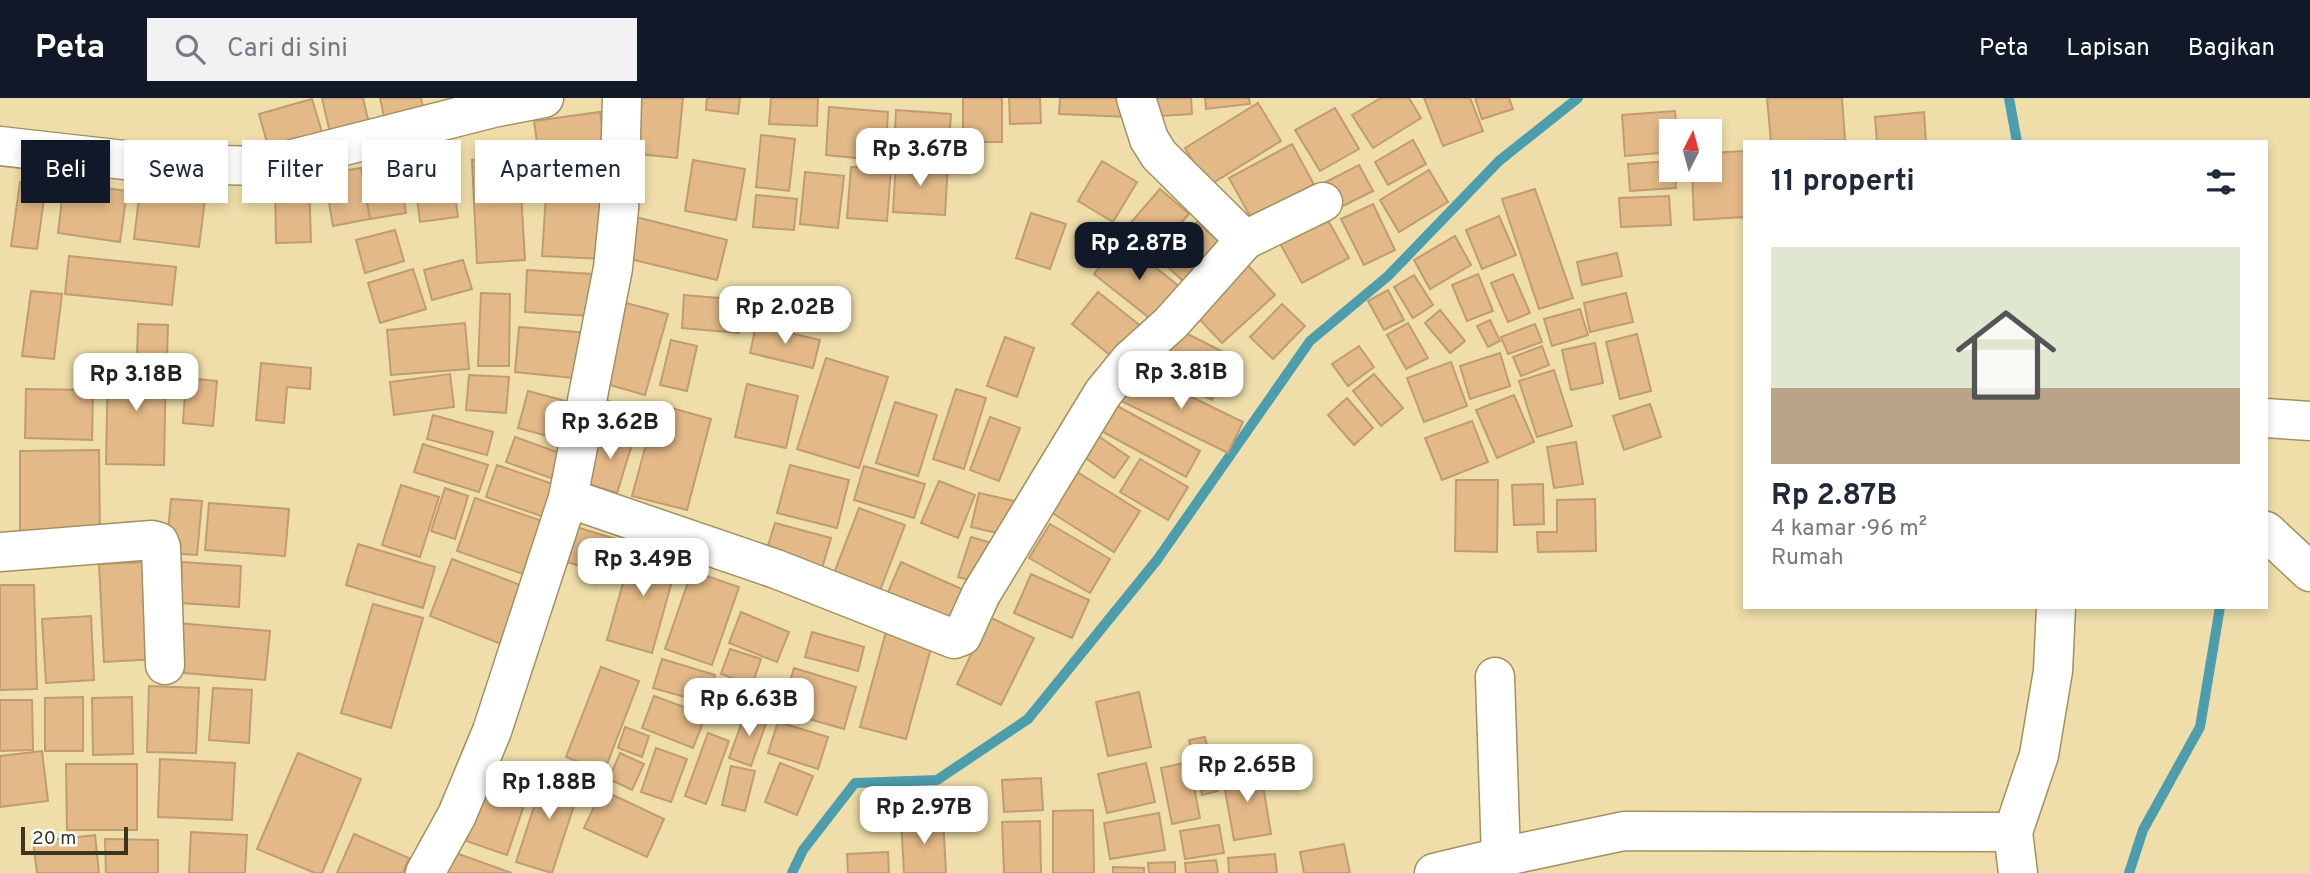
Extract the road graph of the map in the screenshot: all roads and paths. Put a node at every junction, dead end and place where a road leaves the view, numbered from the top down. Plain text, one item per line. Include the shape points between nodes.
1 (544, 98) edge
2 (622, 98) edge
3 (1136, 98) edge
4 (432, 110) edge
5 (0, 146) edge
6 (1323, 202) dead end
7 (1245, 240) junction
8 (2268, 418) edge
9 (2310, 421) edge
10 (568, 498) junction
11 (2268, 533) edge
12 (0, 552) edge
13 (2310, 572) edge
14 (2056, 609) edge
15 (165, 665) dead end
16 (1495, 677) dead end
17 (2013, 832) junction
18 (1501, 857) junction
19 (425, 873) edge
20 (1434, 873) edge
21 (2018, 873) edge

1 - 4 street via 493,108
2 - 10 street via 613,268
3 - 7 street via 1159,155
4 - 5 street via 265,166 160,164
6 - 7 street
7 - 10 street via 1102,393 981,594 962,636 954,639 776,569
8 - 9 street
10 - 19 street via 492,731 457,815
11 - 13 street
12 - 15 street via 159,542
14 - 17 street via 2053,671 2039,755
16 - 18 street
17 - 18 street via 1624,831
17 - 21 street
18 - 20 street

